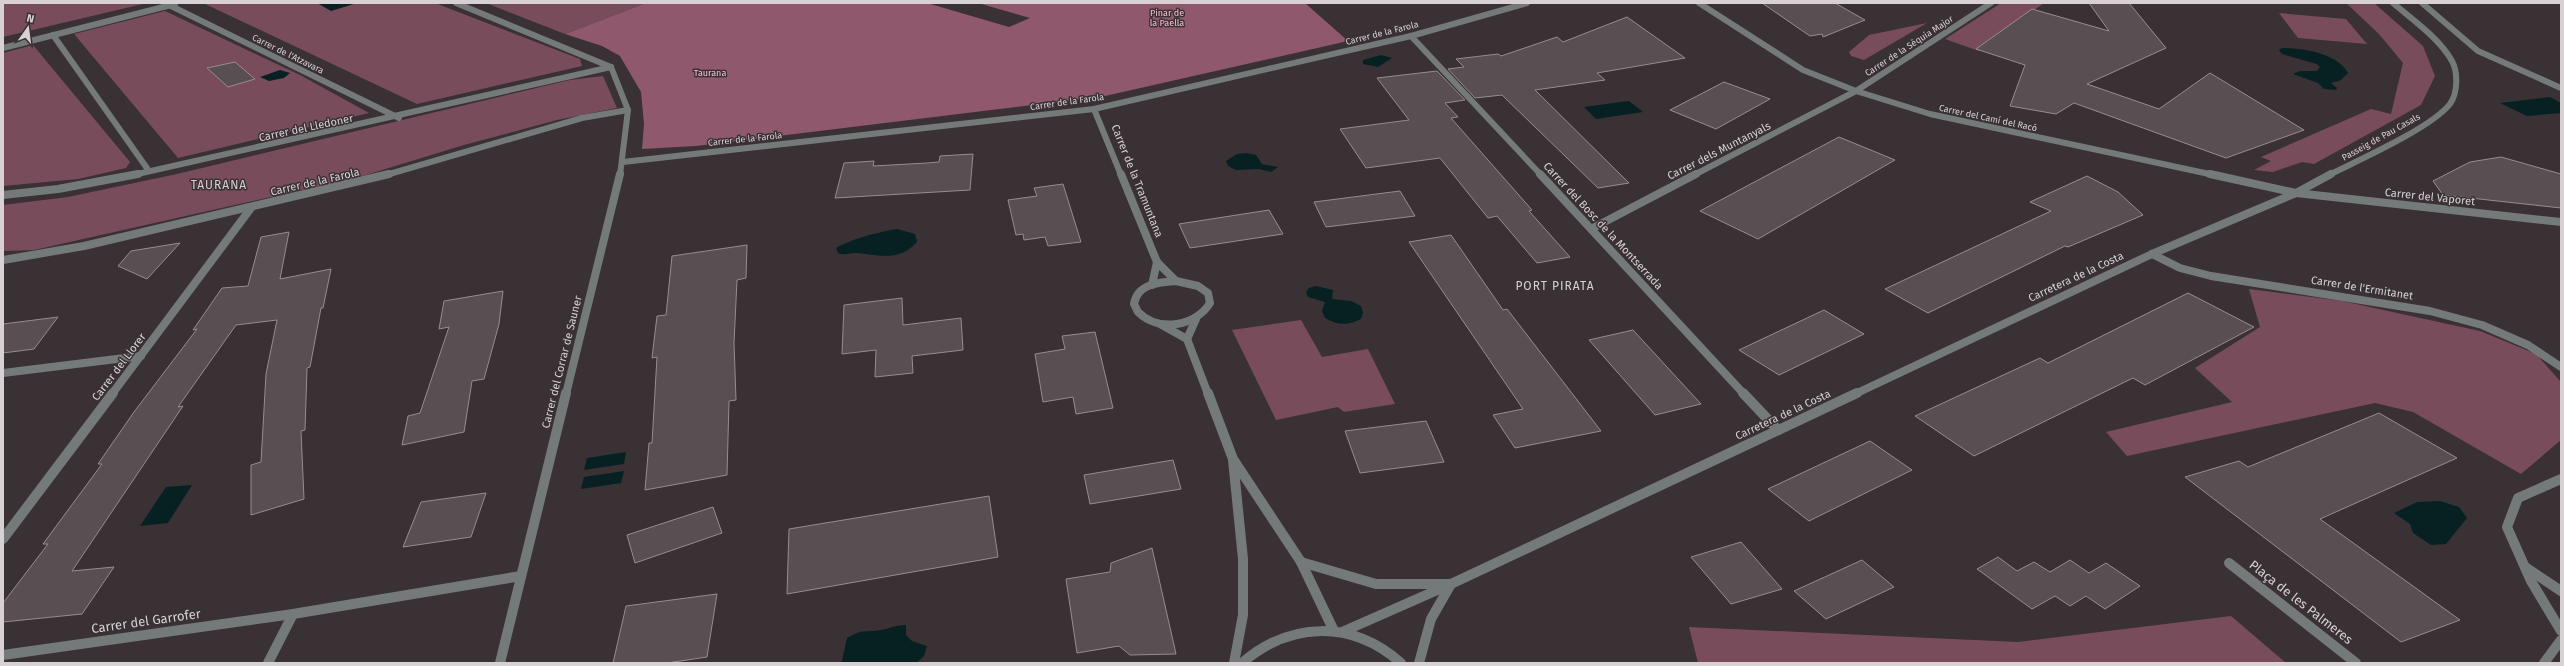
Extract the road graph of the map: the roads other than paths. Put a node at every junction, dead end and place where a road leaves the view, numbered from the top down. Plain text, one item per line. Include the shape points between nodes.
1 (177, 3) edge
2 (456, 3) edge
3 (1527, 3) edge
4 (1699, 3) edge
5 (1991, 3) edge
6 (2392, 3) edge
7 (2422, 3) edge
8 (169, 5) junction
9 (53, 35) junction
10 (1411, 36) junction
11 (3, 48) edge
12 (612, 67) junction
13 (2561, 88) edge
14 (1856, 91) junction
15 (1094, 109) junction
16 (628, 110) junction
17 (399, 118) junction
18 (623, 162) junction
19 (149, 171) junction
20 (2296, 193) junction
21 (3, 195) edge
22 (2266, 206) joint
23 (251, 208) junction
24 (2561, 222) edge
25 (1591, 229) junction
26 (2152, 254) junction
27 (3, 260) edge
28 (1157, 262) junction
29 (1176, 281) junction
30 (1152, 285) junction
31 (1196, 319) junction
32 (1160, 324) junction
33 (1187, 339) junction
34 (141, 356) junction
35 (2561, 367) edge
36 (3, 373) edge
37 (1778, 430) junction
38 (1233, 459) junction
39 (2561, 479) edge
40 (3, 539) edge
41 (1301, 562) junction
42 (2229, 563) dead end
43 (2523, 566) junction
44 (521, 576) junction
45 (1451, 584) junction
46 (2561, 591) edge
47 (293, 614) junction
48 (2561, 631) edge
49 (1338, 632) junction
50 (2561, 640) edge
51 (3, 655) edge
52 (268, 663) edge
53 (500, 663) edge
54 (1234, 663) edge
55 (1242, 663) edge
56 (1402, 663) edge
57 (1419, 663) edge
58 (2356, 663) edge
59 (2544, 663) edge

1 - 8 street
2 - 12 street
3 - 10 street, Carrer de la Farola
4 - 14 street, Carrer del Camí del Racó via 1803,70
5 - 14 street, Carrer de la Sèquia Major
6 - 20 street, Passeig de Pau Casals via 2428,33 2452,61 2457,85 2450,104 2422,127
7 - 13 street via 2478,51
8 - 9 street
8 - 17 street, Carrer de l'Atzavara
9 - 11 street
9 - 19 street
10 - 15 street, Carrer de la Farola
10 - 25 street, Carrer del Bosc de la Montserrada
12 - 16 street, Carrer del Corrar de Sauner
12 - 17 street, Carrer del Lledoner
14 - 20 street, Carrer del Camí del Racó via 1930,114
14 - 25 street, Carrer dels Muntanyals
15 - 18 street, Carrer de la Farola
15 - 28 street, Carrer de la Tramuntana
16 - 18 street, Carrer del Corrar de Sauner
16 - 23 street, Carrer de la Farola via 582,118 374,179
17 - 19 street, Carrer del Lledoner
18 - 44 street, Carrer del Corrar de Sauner
19 - 21 street, Carrer del Lledoner via 66,188
20 - 22 street, Passeig de Pau Casals
20 - 24 street, Carrer del Vaporet
22 - 26 street, Carretera de la Costa
23 - 27 street, Carrer de la Farola via 84,246
23 - 34 street, Carrer del Llorer
25 - 37 street, Carrer del Bosc de la Montserrada
26 - 35 street, Carrer de l'Ermitanet via 2180,268 2211,276 2430,311 2482,325 2528,345
26 - 37 street, Carretera de la Costa
28 - 29 street, Carrer de la Tramuntana
28 - 30 street
29 - 30 street
29 - 31 street via 1199,286 1211,298 1210,306 1205,313
30 - 32 street via 1137,296 1135,310 1149,321
31 - 32 street via 1179,324
31 - 33 street
32 - 33 street
33 - 38 street
34 - 36 street
34 - 40 street, Carrer del Llorer
37 - 45 street, Carretera de la Costa
38 - 41 street
38 - 54 street via 1243,559 1243,615
39 - 43 street via 2518,498 2507,527
41 - 45 street, Carretera de la Costa via 1376,584
41 - 49 street
42 - 58 street, Plaça de les Palmeres
43 - 46 street
43 - 48 street
44 - 47 street, Carrer del Garrofer
44 - 53 street, Carrer del Corrar de Sauner
45 - 49 street
45 - 57 street via 1431,619
47 - 51 street, Carrer del Garrofer
47 - 52 street
49 - 55 street via 1304,632 1275,640 1250,654
49 - 56 street via 1372,642
50 - 59 street

